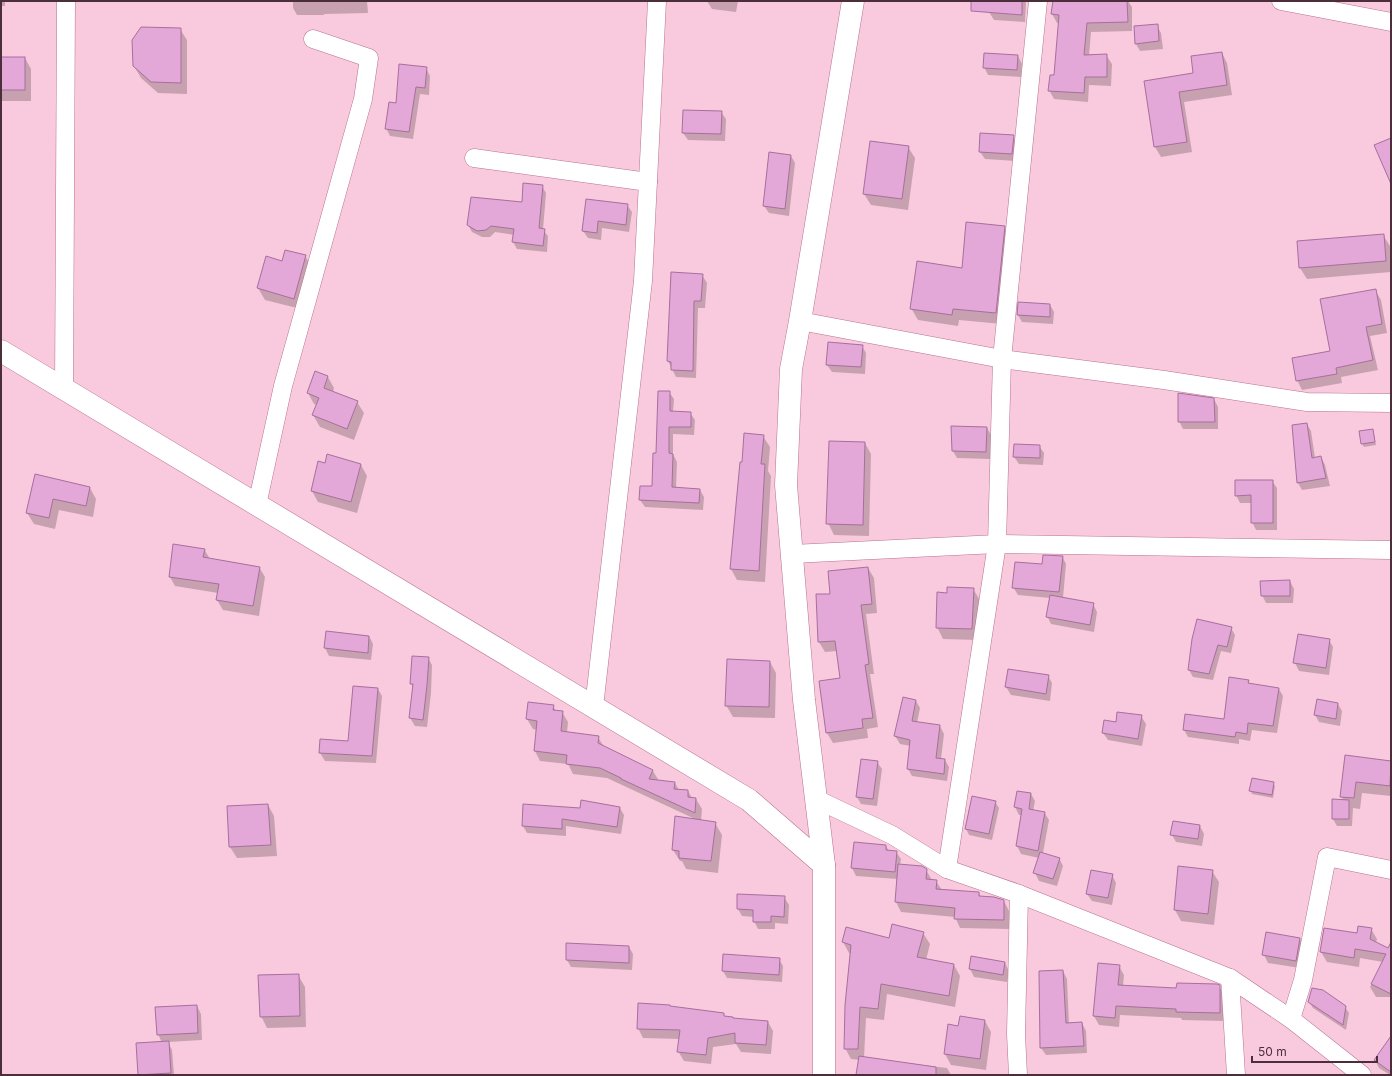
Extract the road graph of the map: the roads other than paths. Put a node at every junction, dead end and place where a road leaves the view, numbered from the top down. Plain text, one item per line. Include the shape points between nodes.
1 (66, 1) edge
2 (657, 1) edge
3 (853, 1) edge
4 (1038, 1) edge
5 (1282, 1) edge
6 (1391, 22) edge
7 (313, 38) dead end
8 (474, 158) dead end
9 (648, 182) junction
10 (800, 321) junction
11 (1, 351) edge
12 (1002, 359) junction
13 (64, 389) junction
14 (1391, 403) edge
15 (258, 505) junction
16 (997, 544) junction
17 (1391, 550) edge
18 (792, 554) junction
19 (594, 707) junction
20 (816, 799) junction
21 (824, 865) junction
22 (947, 869) junction
23 (1391, 870) edge
24 (1019, 894) junction
25 (1230, 978) junction
26 (1291, 1020) junction
27 (824, 1075) edge
28 (1018, 1075) edge
29 (1236, 1075) edge
30 (1362, 1075) edge

1 - 13 street
2 - 9 street
3 - 10 main road
4 - 12 street
5 - 6 street
7 - 15 street via 369,58 363,99 283,386
8 - 9 street
9 - 19 street via 643,281
10 - 12 street
10 - 18 main road via 790,369 786,485
11 - 13 main road
12 - 14 street via 1308,402
12 - 16 street
13 - 15 main road
15 - 19 main road
16 - 17 street
16 - 18 street
16 - 22 street
18 - 20 main road via 804,700
19 - 21 main road via 749,800
20 - 21 main road
20 - 22 street via 892,835
21 - 27 main road
22 - 24 street
23 - 26 street via 1327,857 1303,980
24 - 25 street
24 - 28 street via 1016,1034
25 - 26 street
25 - 29 street
26 - 30 street

